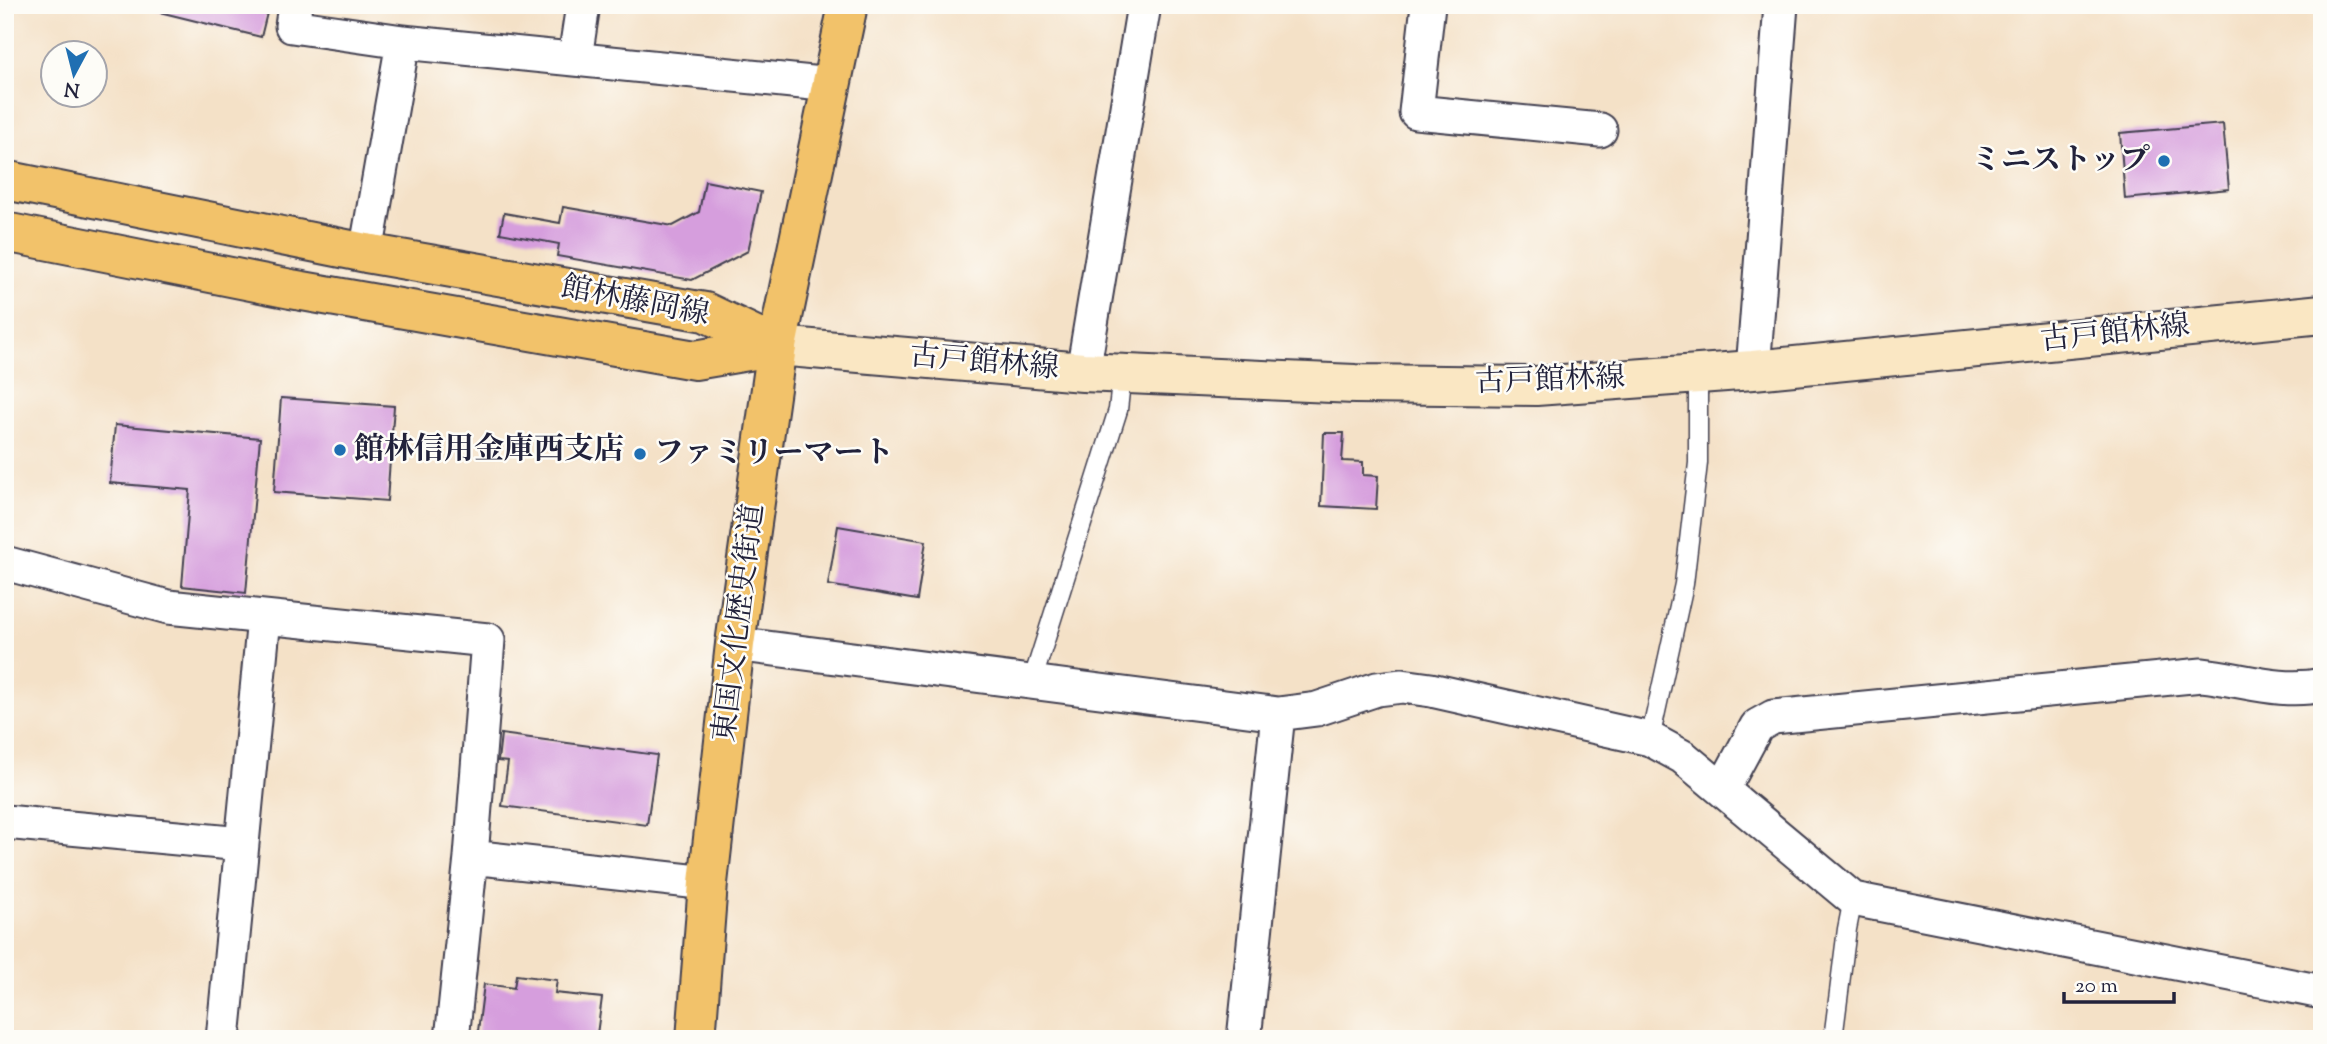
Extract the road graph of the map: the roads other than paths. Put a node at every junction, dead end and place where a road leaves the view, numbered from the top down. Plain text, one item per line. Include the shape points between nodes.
1 (295, 5) edge
2 (583, 5) edge
3 (848, 5) edge
4 (1144, 5) edge
5 (1427, 5) edge
6 (1782, 5) edge
7 (403, 42) junction
8 (575, 58) junction
9 (832, 85) junction
10 (1600, 130) dead end
11 (5, 180) edge
12 (5, 232) edge
13 (366, 253) junction
14 (2322, 314) edge
15 (777, 346) junction
16 (1753, 370) junction
17 (1083, 372) junction
18 (1122, 373) junction
19 (1698, 373) junction
20 (5, 563) edge
21 (264, 618) junction
22 (735, 644) junction
23 (1032, 682) junction
24 (2322, 685) edge
25 (1278, 714) junction
26 (1650, 739) junction
27 (1723, 789) junction
28 (5, 822) edge
29 (242, 844) junction
30 (471, 858) junction
31 (708, 883) junction
32 (1853, 899) junction
33 (2322, 992) edge
34 (223, 1039) edge
35 (452, 1039) edge
36 (696, 1039) edge
37 (1244, 1039) edge
38 (1833, 1039) edge

1 - 7 street via 292,26
2 - 8 street
3 - 9 main road, 東国文化歴史街道
4 - 17 street
5 - 10 street via 1416,112
6 - 16 street
7 - 8 street
7 - 13 street
8 - 9 street
9 - 15 main road, 東国文化歴史街道
11 - 13 main road, 館林藤岡線
12 - 15 main road, 館林藤岡線 via 291,289 695,360
13 - 15 main road, 館林藤岡線 via 705,312
14 - 16 main road, 古戸館林線
15 - 17 main road, 古戸館林線
15 - 22 main road, 東国文化歴史街道
16 - 19 main road, 古戸館林線
17 - 18 main road, 古戸館林線
18 - 19 main road, 古戸館林線 via 1355,384 1535,386
18 - 23 lane via 1118,410
19 - 26 lane via 1698,463 1684,584
20 - 21 street via 168,607
21 - 29 street
21 - 30 street via 488,640
22 - 23 street
22 - 31 main road, 東国文化歴史街道
23 - 25 street
24 - 27 street via 2272,687 2202,675 1773,717 1757,726
25 - 26 street via 1317,709 1377,689 1402,686
25 - 37 street
26 - 27 street via 1683,757
27 - 32 street
28 - 29 street
29 - 34 street
30 - 31 street
30 - 35 street
31 - 36 main road, 東国文化歴史街道
32 - 33 street
32 - 38 lane

